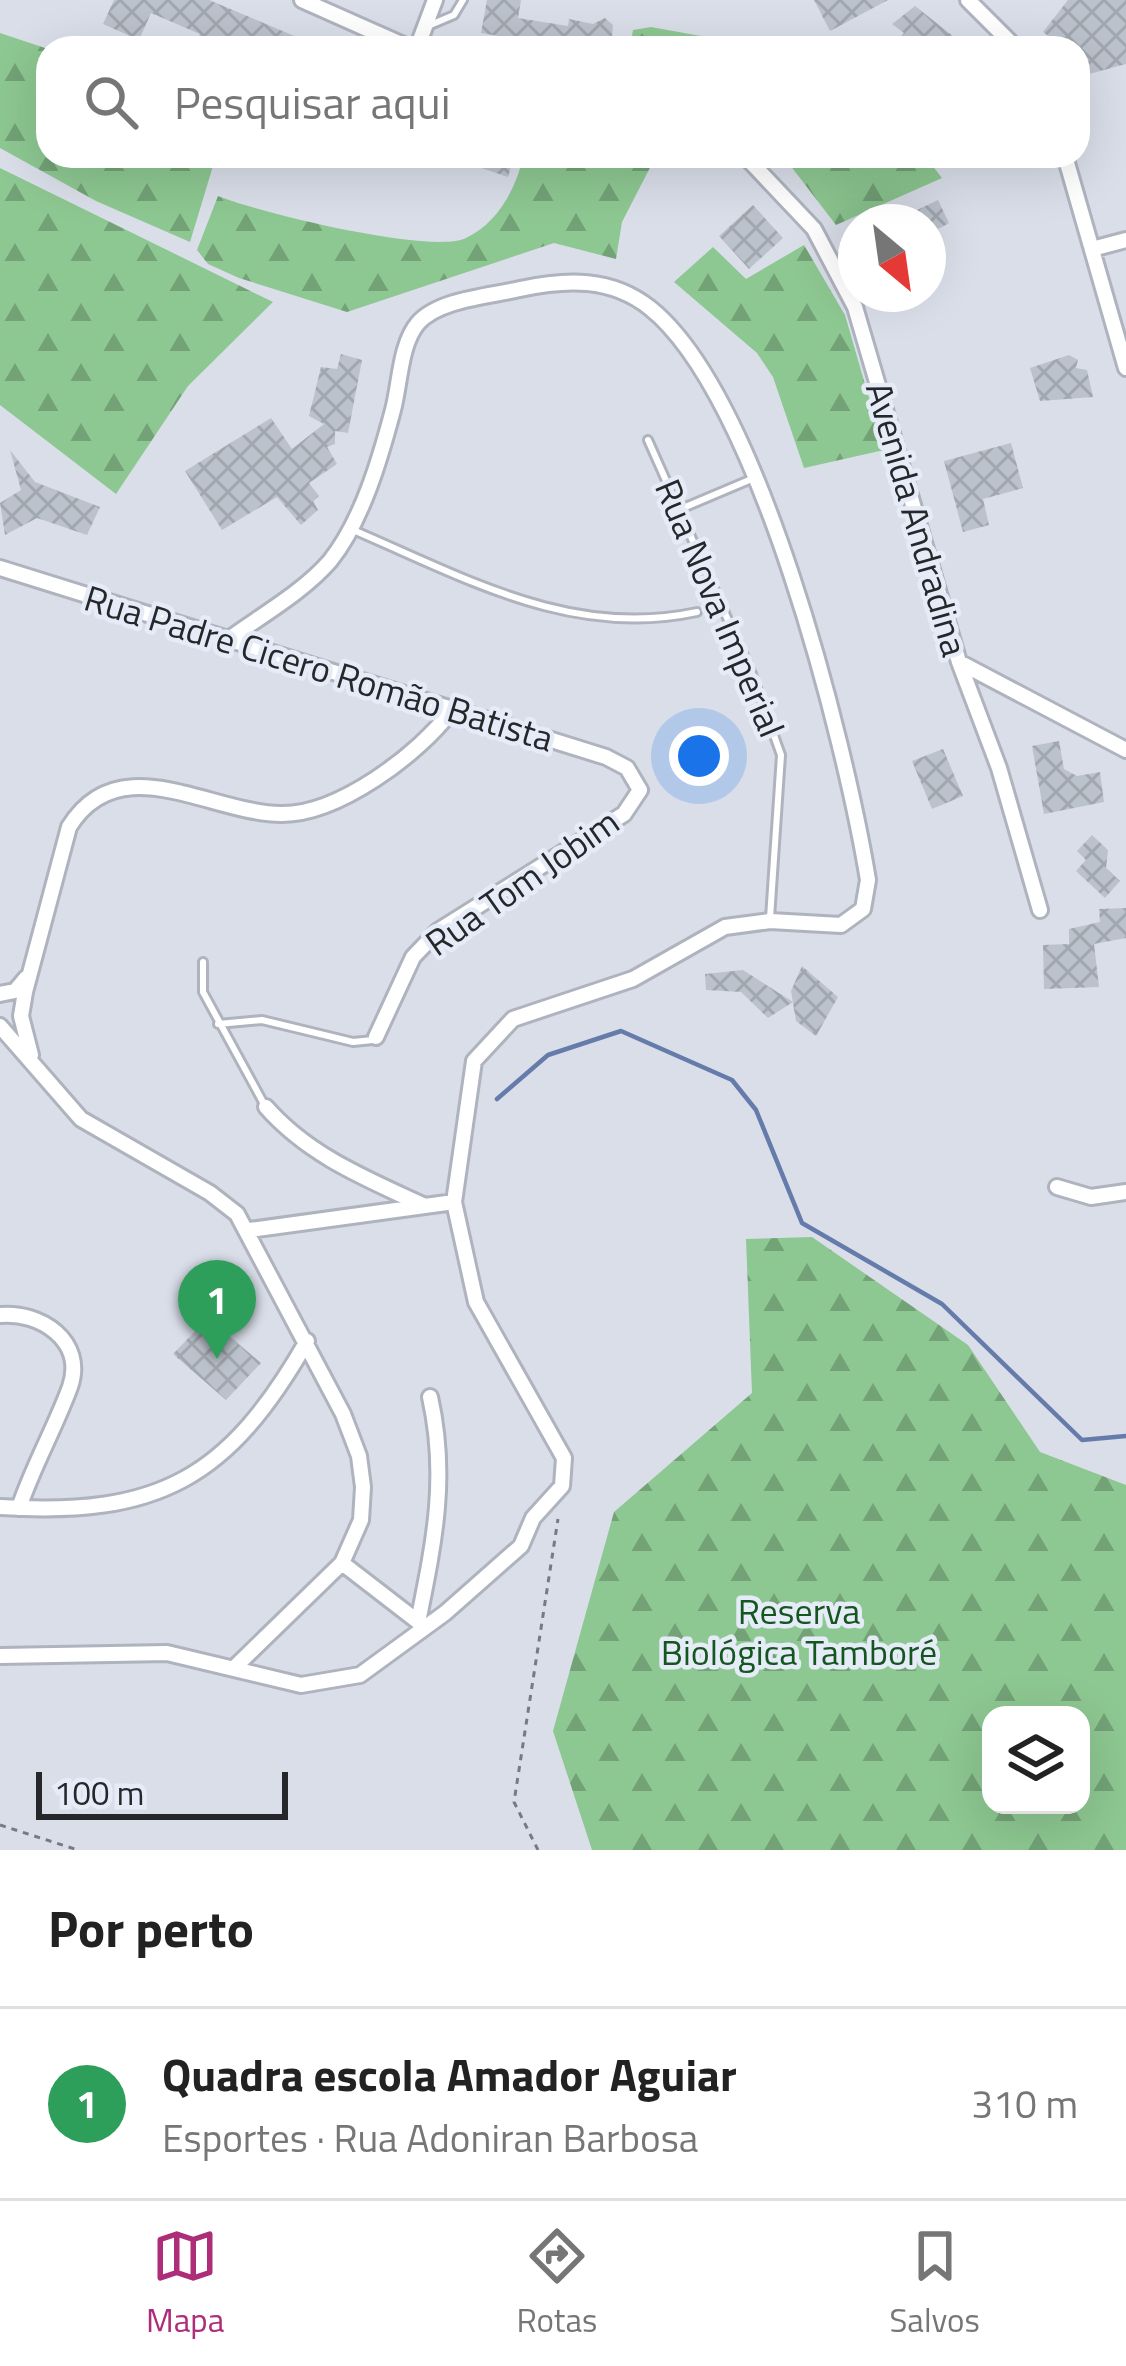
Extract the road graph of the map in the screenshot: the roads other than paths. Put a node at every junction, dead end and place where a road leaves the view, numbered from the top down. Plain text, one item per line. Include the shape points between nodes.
1 (302, 0) edge
2 (435, 0) edge
3 (463, 0) edge
4 (968, 0) edge
5 (424, 27) junction
6 (386, 36) edge
7 (420, 36) edge
8 (1004, 36) edge
9 (757, 168) edge
10 (1068, 168) edge
11 (1126, 240) edge
12 (1092, 249) junction
13 (1126, 368) edge
14 (648, 440) dead end
15 (757, 477) junction
16 (682, 508) junction
17 (349, 529) junction
18 (0, 568) edge
19 (698, 613) dead end
20 (229, 639) junction
21 (958, 662) junction
22 (452, 711) junction
23 (1126, 750) edge
24 (634, 776) joint
25 (1040, 910) dead end
26 (770, 921) junction
27 (203, 962) dead end
28 (33, 963) junction
29 (0, 994) edge
30 (218, 1024) junction
31 (0, 1025) edge
32 (376, 1037) joint
33 (34, 1066) junction
34 (266, 1107) joint
35 (1057, 1187) dead end
36 (1126, 1192) edge
37 (454, 1202) junction
38 (424, 1206) junction
39 (250, 1230) junction
40 (0, 1315) edge
41 (307, 1341) junction
42 (430, 1397) dead end
43 (0, 1507) edge
44 (19, 1508) junction
45 (342, 1563) junction
46 (421, 1625) junction
47 (0, 1656) edge
48 (235, 1667) junction

1 - 6 street
2 - 5 street
3 - 5 lane via 454,15
4 - 8 street
5 - 7 street
9 - 21 street, Avenida Andradina via 839,269
10 - 12 street
11 - 12 street
12 - 13 street
14 - 16 lane, Rua Nova Imperial
15 - 16 lane
15 - 17 street via 673,328 626,293 560,280 467,301 416,326
15 - 26 street via 825,690 868,880 863,909 841,925
16 - 26 lane, Rua Nova Imperial via 781,755
17 - 19 lane via 539,608 635,622
17 - 20 street via 329,562
18 - 20 street, Rua Padre Cicero Romão Batista
20 - 22 street, Rua Padre Cicero Romão Batista
21 - 23 street
21 - 25 street, Avenida Andradina
22 - 24 street, Rua Padre Cicero Romão Batista via 606,757
22 - 28 street via 418,750 315,809 254,812 148,786 102,794 69,827
24 - 32 street, Rua Tom Jobim via 640,790 624,814 438,931 413,957
26 - 37 street via 724,928 633,979 541,1007 496,1031 467,1083
27 - 30 lane via 202,992
28 - 29 street via 15,991
28 - 33 street via 21,1016
30 - 32 lane, Rua Tom Jobim via 262,1019 353,1042
30 - 34 lane
31 - 33 street
33 - 39 street via 81,1119 210,1193
34 - 38 street via 338,1166
35 - 36 street via 1091,1197
37 - 38 street
37 - 46 street via 476,1302 559,1443 565,1475 521,1546
38 - 39 street
39 - 41 street
40 - 44 street via 49,1324 70,1359 71,1384
41 - 44 street via 252,1425 189,1476 95,1510
41 - 45 street via 359,1456 361,1520
42 - 46 street via 441,1497
43 - 44 street
45 - 46 street
45 - 48 street
46 - 48 street via 381,1664 334,1684 289,1683
47 - 48 street via 132,1651

